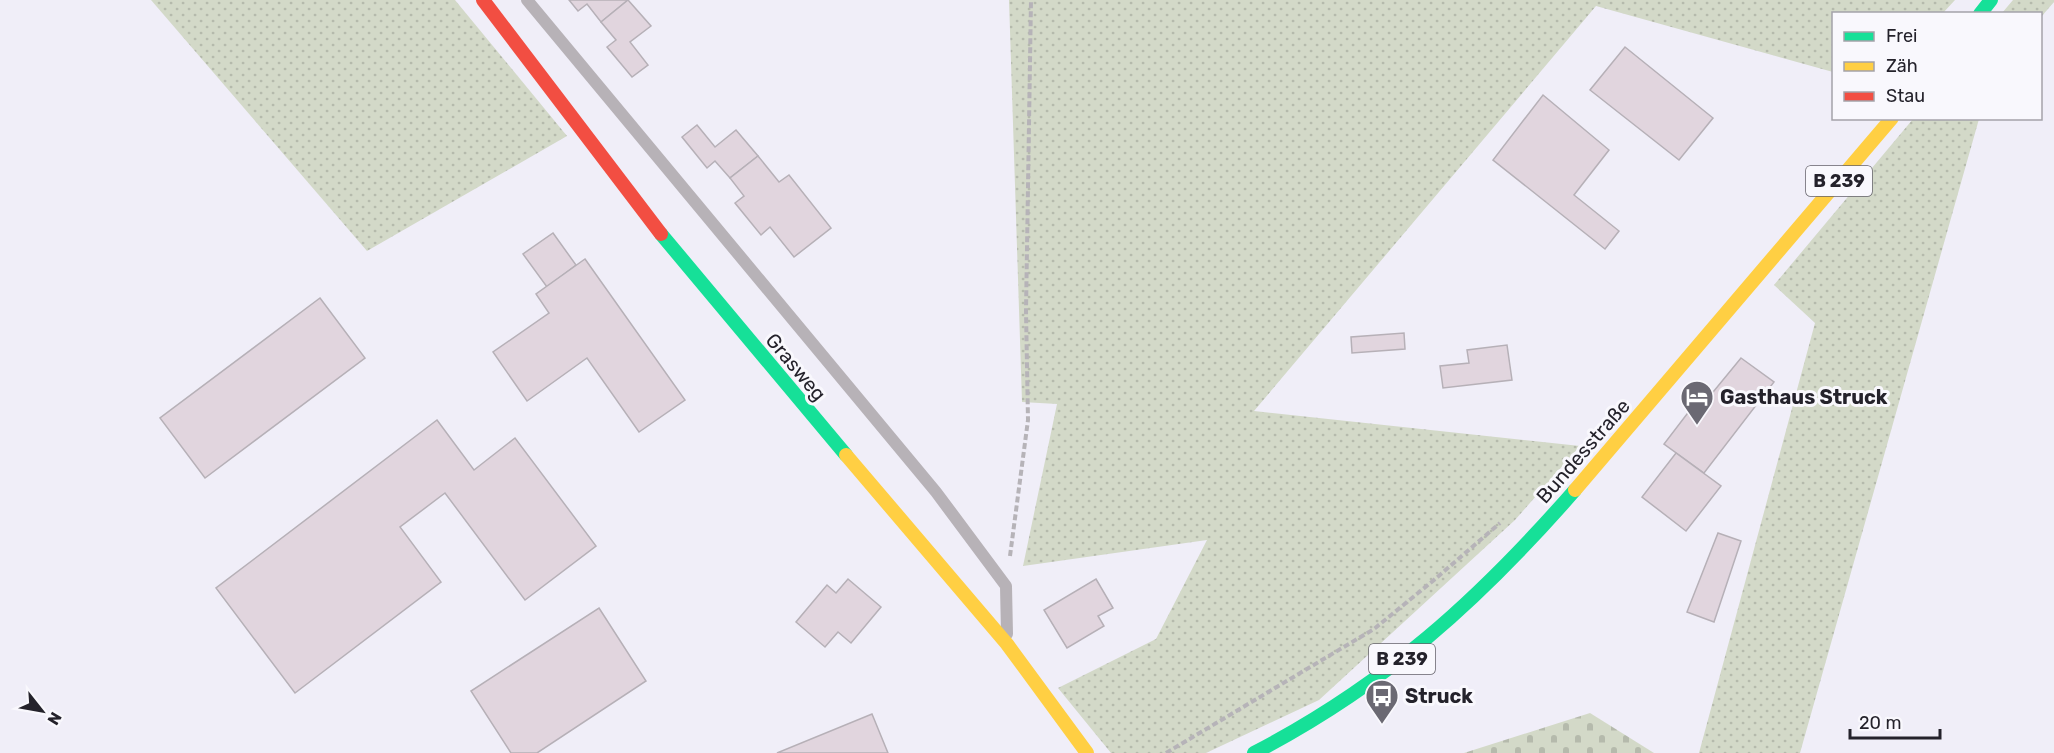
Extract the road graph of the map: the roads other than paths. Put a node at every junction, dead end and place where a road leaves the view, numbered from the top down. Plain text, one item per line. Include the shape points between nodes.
1 (483, 0) edge
2 (527, 0) edge
3 (1991, 0) edge
4 (1982, 12) edge
5 (1890, 120) edge
6 (1007, 644) junction
7 (1086, 753) edge
8 (1254, 753) edge

1 - 6 street, Grasweg via 662,235
2 - 6 lane via 936,492 1006,586
3 - 4 street
5 - 8 street, Bundesstraße / B 239 via 1568,499 1488,585 1439,630 1378,677 1321,716
6 - 7 street, Grasweg

